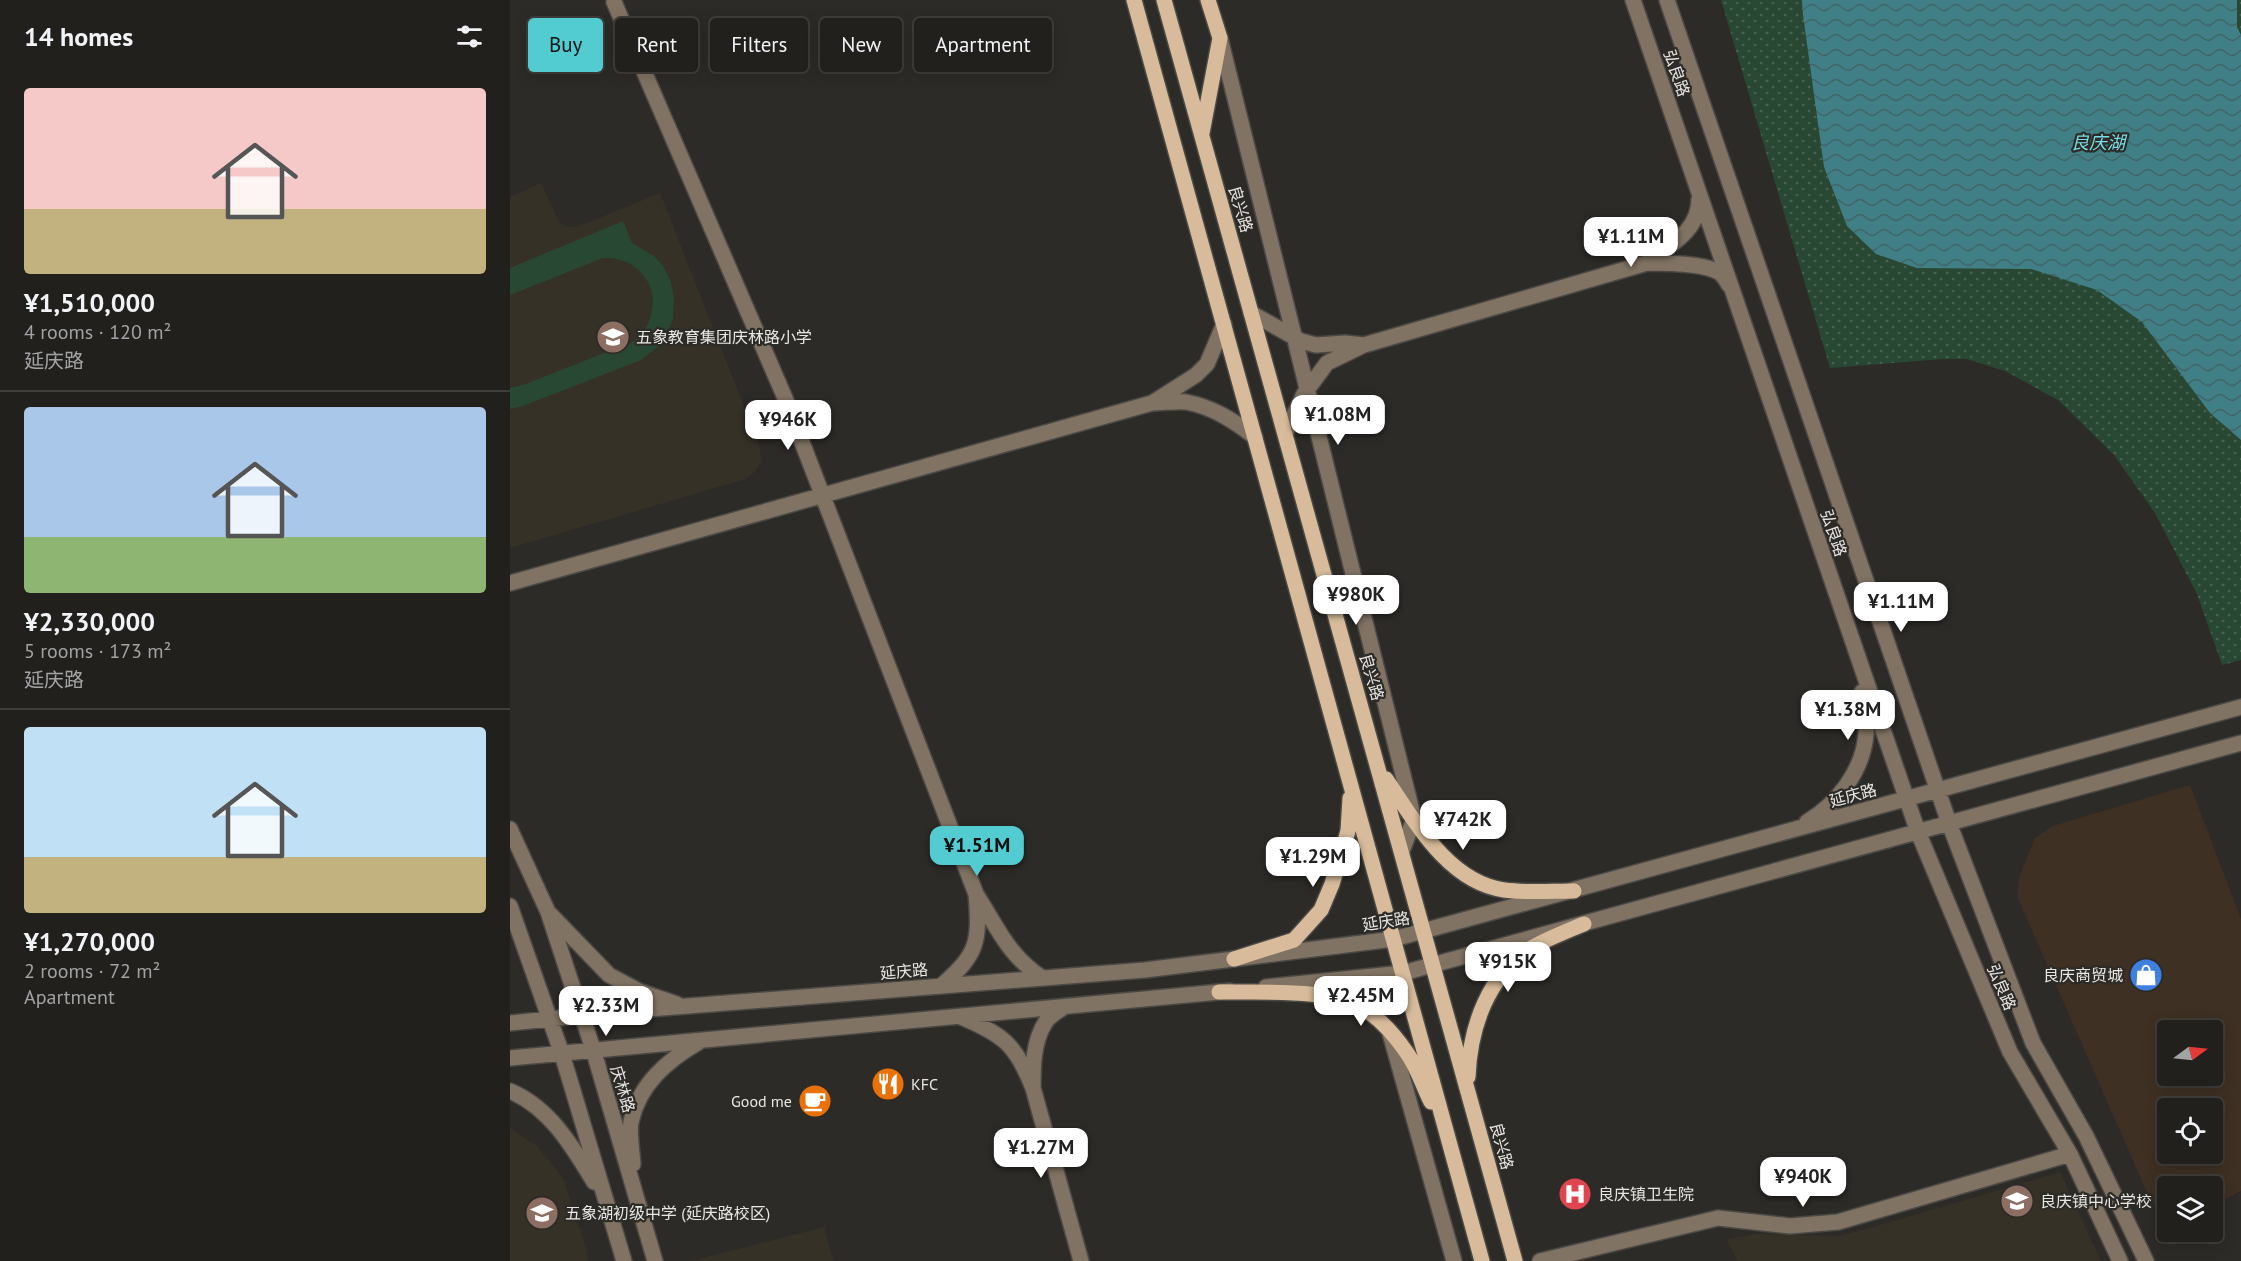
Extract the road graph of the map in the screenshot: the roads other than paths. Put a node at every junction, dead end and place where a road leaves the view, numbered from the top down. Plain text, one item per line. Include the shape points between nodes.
1 (1134, 0) edge
2 (1164, 0) edge
3 (1208, 0) edge
4 (1633, 0) edge
5 (1667, 0) edge
6 (613, 1) edge
7 (1220, 38) junction
8 (1202, 136) junction
9 (1699, 193) junction
10 (1647, 263) junction
11 (1732, 289) junction
12 (1251, 313) junction
13 (1224, 324) junction
14 (1294, 337) junction
15 (1364, 345) junction
16 (1307, 390) junction
17 (1152, 403) junction
18 (1285, 434) junction
19 (1255, 437) junction
20 (823, 496) junction
21 (510, 583) edge
22 (1852, 639) junction
23 (2241, 707) edge
24 (2241, 743) edge
25 (1378, 767) junction
26 (1352, 786) junction
27 (1938, 790) junction
28 (1907, 799) junction
29 (1414, 819) junction
30 (1949, 823) junction
31 (510, 829) edge
32 (1794, 830) junction
33 (1918, 832) junction
34 (1402, 851) junction
35 (1574, 891) junction
36 (976, 894) junction
37 (548, 912) junction
38 (511, 916) edge
39 (1584, 924) junction
40 (1424, 932) junction
41 (1394, 939) junction
42 (1234, 959) junction
43 (1433, 965) junction
44 (1403, 973) junction
45 (1042, 978) junction
46 (940, 986) junction
47 (1219, 992) junction
48 (682, 1006) junction
49 (1064, 1007) junction
50 (580, 1015) junction
51 (959, 1016) junction
52 (549, 1018) junction
53 (510, 1023) edge
54 (1389, 1030) junction
55 (704, 1040) junction
56 (593, 1049) junction
57 (562, 1054) junction
58 (510, 1058) edge
59 (1032, 1089) junction
60 (1467, 1089) junction
61 (510, 1091) edge
62 (1450, 1145) junction
63 (2070, 1154) junction
64 (634, 1188) junction
65 (606, 1200) junction
66 (624, 1261) edge
67 (655, 1261) edge
68 (1081, 1261) edge
69 (1454, 1261) edge
70 (1482, 1261) edge
71 (1515, 1261) edge
72 (1540, 1261) edge
73 (2120, 1261) edge
74 (2146, 1261) edge

1 - 13 main road
2 - 8 main road, 良兴路
3 - 7 main road
4 - 9 street, 弘良路
5 - 27 street, 弘良路
6 - 20 street via 785,398
7 - 8 main road
7 - 14 street
8 - 12 main road, 良兴路
9 - 10 street via 1699,210 1689,230
9 - 11 street, 弘良路
10 - 11 street via 1708,269 1721,273
10 - 15 street
11 - 22 street, 弘良路
12 - 14 street
12 - 18 main road, 良兴路
13 - 17 street via 1207,364
13 - 19 main road
14 - 15 street via 1316,345
14 - 16 street
15 - 16 street via 1327,363
16 - 18 street
16 - 29 street
17 - 19 street via 1185,402 1202,407 1231,418
17 - 20 street
18 - 25 main road, 良兴路
19 - 26 main road
20 - 21 street
20 - 36 street
22 - 28 street, 弘良路
22 - 32 street via 1866,713 1861,756 1838,797
23 - 27 street, 延庆路
24 - 30 street
25 - 29 main road
25 - 34 main road, 良兴路
26 - 41 main road
26 - 42 main road via 1348,831 1321,910 1294,940
27 - 28 street, 延庆路
27 - 30 street, 弘良路
28 - 32 street, 延庆路
28 - 33 street, 弘良路
29 - 34 street
29 - 35 main road via 1458,870 1479,882 1503,890
30 - 33 street
30 - 74 street, 弘良路 via 2033,1043 2086,1136
31 - 37 street, 庆林路
32 - 35 street, 延庆路
33 - 39 street
33 - 63 street, 弘良路 via 2010,1052
34 - 40 main road, 良兴路
35 - 40 street, 延庆路
36 - 45 street via 1010,951
36 - 46 street via 975,945 968,960
37 - 48 street via 609,975 639,991
37 - 50 street, 庆林路
38 - 52 street
39 - 43 street
39 - 60 main road via 1533,947 1506,968 1488,993 1469,1058
40 - 41 street, 延庆路
40 - 43 main road, 良兴路
41 - 42 street, 延庆路
41 - 44 main road
42 - 45 street, 延庆路
43 - 44 street
43 - 60 main road, 良兴路
44 - 47 street
44 - 62 main road
45 - 46 street, 延庆路
46 - 48 street, 延庆路
47 - 49 street
47 - 54 main road via 1321,995 1348,1001 1368,1011
48 - 50 street, 延庆路
49 - 51 street
49 - 59 street via 1046,1021 1038,1038
50 - 52 street, 延庆路
50 - 56 street, 庆林路
51 - 55 street
51 - 59 street via 990,1029 1009,1044 1024,1066
52 - 53 street, 延庆路
52 - 57 street
54 - 62 main road via 1408,1054
54 - 69 street
55 - 56 street
55 - 64 street via 657,1071 639,1099 631,1123
56 - 57 street
56 - 64 street, 庆林路
57 - 58 street
57 - 65 street
59 - 68 street
60 - 71 main road, 良兴路
61 - 65 street via 550,1119
62 - 70 main road
63 - 72 street via 1838,1222 1790,1226 1718,1218
63 - 73 street, 弘良路
64 - 67 street, 庆林路
65 - 66 street

